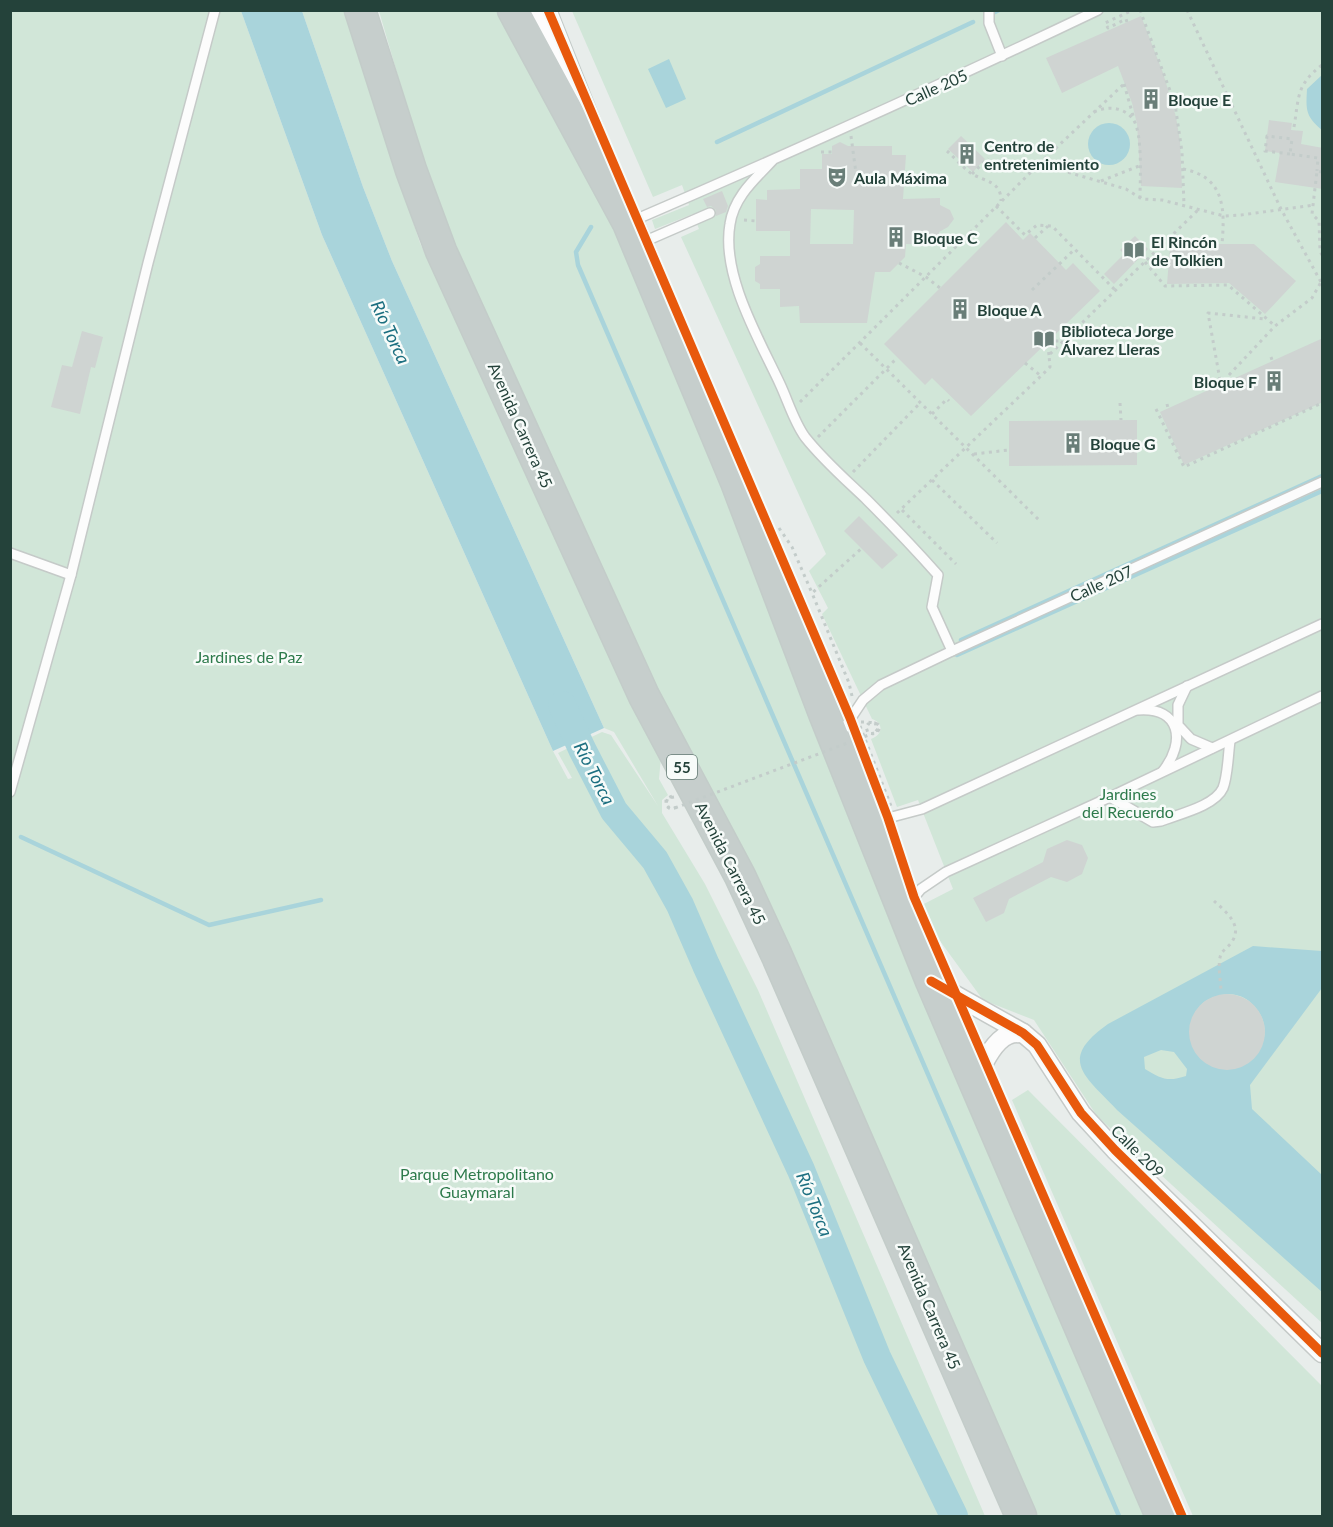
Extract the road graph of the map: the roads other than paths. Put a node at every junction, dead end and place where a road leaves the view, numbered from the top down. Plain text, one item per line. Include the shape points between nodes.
1 (215, 10) edge
2 (360, 10) edge
3 (513, 10) edge
4 (543, 10) edge
5 (989, 10) edge
6 (1098, 10) edge
7 (1002, 56) junction
8 (772, 161) junction
9 (738, 201) junction
10 (728, 205) dead end
11 (710, 213) dead end
12 (632, 234) junction
13 (1323, 482) edge
14 (10, 553) edge
15 (71, 575) junction
16 (1323, 624) edge
17 (952, 651) junction
18 (1187, 686) junction
19 (1323, 696) edge
20 (1132, 711) junction
21 (847, 724) junction
22 (1230, 741) junction
23 (1212, 748) junction
24 (1161, 772) junction
25 (10, 792) edge
26 (1110, 797) junction
27 (883, 816) junction
28 (903, 913) junction
29 (931, 981) junction
30 (1023, 1033) junction
31 (974, 1082) junction
32 (1323, 1353) edge
33 (1021, 1516) edge
34 (1161, 1516) edge

1 - 15 lane
2 - 33 highway, Avenida Carrera 45 / 55 via 441,251 644,696 740,876 777,956
3 - 12 highway
4 - 12 main road
5 - 7 lane via 988,23
6 - 7 lane, Calle 205
7 - 8 lane, Calle 205
8 - 9 lane
8 - 12 lane, Calle 205
9 - 10 lane
9 - 17 lane via 729,226 735,278 799,428 938,575 932,608
11 - 12 lane
12 - 21 highway via 736,482
13 - 17 lane, Calle 207
14 - 15 lane
15 - 25 lane
16 - 18 lane
17 - 21 lane, Calle 207 via 871,692
18 - 20 lane
18 - 23 lane via 1178,705 1178,725 1191,739
19 - 22 lane
20 - 24 lane via 1159,713 1174,727 1176,749
20 - 27 lane via 922,809
21 - 27 highway
22 - 23 lane
22 - 26 lane via 1223,787 1210,802 1153,822
23 - 24 lane
24 - 26 lane
26 - 28 lane via 946,872 921,889
27 - 28 highway
28 - 29 highway
29 - 30 street, Calle 209
29 - 31 highway
30 - 31 street via 1008,1035 996,1045
30 - 32 street, Calle 209 via 1037,1045 1081,1113 1115,1150
31 - 34 highway

